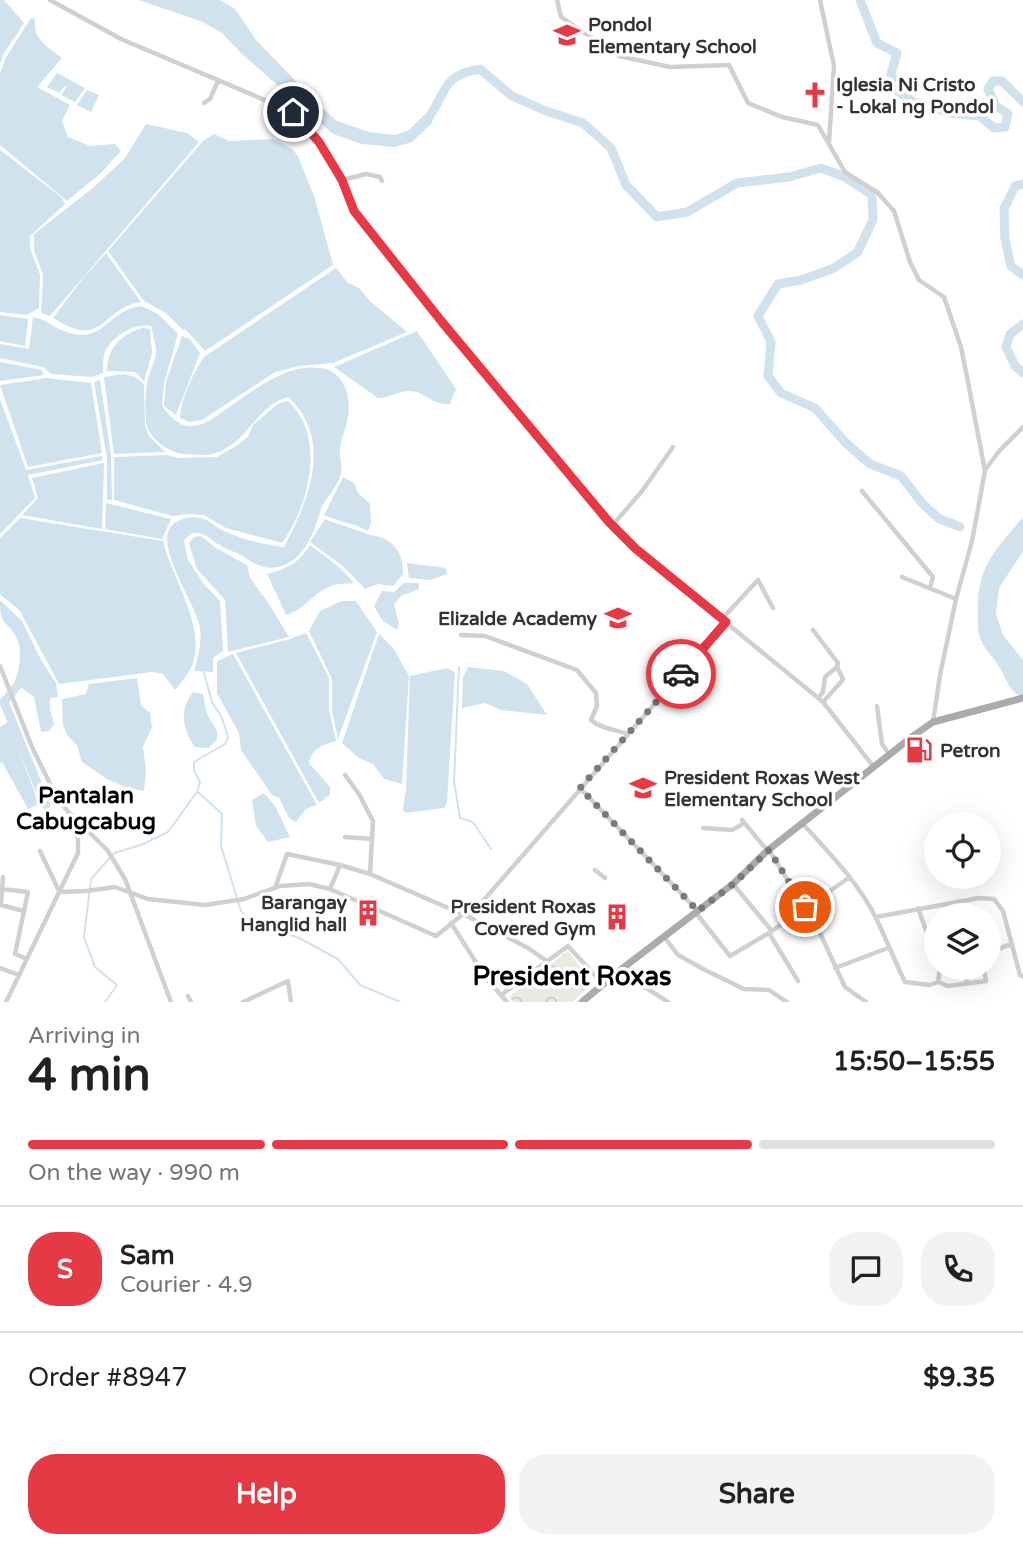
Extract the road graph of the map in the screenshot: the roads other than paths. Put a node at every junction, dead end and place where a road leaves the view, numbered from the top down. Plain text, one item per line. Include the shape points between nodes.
1 (50, 0) edge
2 (557, 0) edge
3 (820, 0) edge
4 (219, 81) junction
5 (204, 103) dead end
6 (829, 143) junction
7 (342, 180) junction
8 (382, 181) dead end
9 (1023, 427) edge
10 (673, 447) dead end
11 (985, 471) junction
12 (862, 491) dead end
13 (612, 526) junction
14 (902, 577) dead end
15 (930, 588) junction
16 (956, 599) junction
17 (773, 608) dead end
18 (724, 621) junction
19 (813, 630) dead end
20 (461, 635) dead end
21 (0, 666) edge
22 (837, 667) junction
23 (1023, 698) edge
24 (820, 700) junction
25 (877, 706) dead end
26 (933, 722) junction
27 (627, 734) junction
28 (889, 754) junction
29 (873, 766) junction
30 (345, 775) dead end
31 (580, 788) junction
32 (69, 813) junction
33 (802, 823) junction
34 (704, 828) dead end
35 (345, 836) dead end
36 (372, 839) junction
37 (768, 850) junction
38 (40, 851) dead end
39 (340, 864) junction
40 (595, 870) dead end
41 (370, 874) junction
42 (3, 877) dead end
43 (850, 877) junction
44 (605, 878) dead end
45 (733, 884) junction
46 (275, 888) junction
47 (2, 889) junction
48 (330, 889) junction
49 (129, 891) junction
50 (60, 892) junction
51 (805, 907) junction
52 (918, 908) junction
53 (24, 911) junction
54 (697, 911) junction
55 (462, 915) junction
56 (469, 917) junction
57 (876, 917) junction
58 (451, 923) junction
59 (924, 924) edge
60 (771, 932) junction
61 (665, 938) junction
62 (1012, 944) junction
63 (888, 948) junction
64 (1001, 948) edge
65 (27, 959) junction
66 (548, 961) junction
67 (0, 968) edge
68 (835, 968) junction
69 (619, 971) junction
70 (19, 975) junction
71 (1023, 977) edge
72 (966, 980) edge
73 (986, 980) edge
74 (797, 981) dead end
75 (938, 982) joint
76 (967, 983) junction
77 (603, 984) junction
78 (501, 995) junction
79 (6, 1002) edge
80 (171, 1002) edge
81 (243, 1002) edge
82 (291, 1002) edge
83 (507, 1002) edge
84 (582, 1002) edge
85 (668, 1002) edge
86 (788, 1002) edge
87 (866, 1002) edge

1 - 4 street via 121,38
2 - 6 street via 561,18 619,56 670,67 729,65 748,103 818,125
3 - 6 street via 834,66
4 - 5 street
4 - 7 street via 293,112 319,142
6 - 11 street via 845,172 878,193 894,211 919,280 944,297 961,347
7 - 8 street via 366,174
7 - 13 street via 354,211
9 - 11 street
10 - 13 street
11 - 16 street
12 - 15 street via 933,577
13 - 18 street
14 - 15 street
15 - 16 street
16 - 26 street
17 - 18 street via 758,580
18 - 24 street
18 - 27 street
19 - 22 street
20 - 27 street via 485,636 576,670 596,693 591,720 598,727
21 - 32 street via 32,747
22 - 24 street via 825,677
22 - 24 street via 842,682
23 - 26 main road
24 - 29 street
25 - 28 street via 882,744
26 - 28 main road
27 - 31 street
28 - 29 main road
29 - 33 main road
30 - 36 street via 373,821
31 - 54 street
31 - 56 street
32 - 49 street via 108,851
32 - 50 street via 78,853
33 - 37 main road
33 - 43 street
34 - 37 street via 732,830 743,822
35 - 36 street
36 - 41 street
37 - 45 main road
37 - 51 street
38 - 50 street
39 - 41 street
39 - 46 street via 287,854
39 - 48 street
40 - 44 street
41 - 55 street
42 - 47 street
43 - 51 street
43 - 57 street
45 - 54 main road
45 - 60 street
46 - 48 street via 309,884
46 - 49 street via 205,905 148,899
47 - 53 street via 1,905
47 - 53 street via 28,892
48 - 58 street via 436,936
49 - 50 street via 115,887
49 - 80 street
50 - 65 street
51 - 60 street
51 - 68 street
52 - 57 street
52 - 59 street
52 - 62 street via 994,899 1003,911
53 - 65 street via 15,954
54 - 60 street via 730,956
54 - 61 main road
55 - 56 street
55 - 58 street
56 - 66 street
57 - 63 street
58 - 78 street
60 - 74 street
61 - 69 main road
61 - 86 street via 678,955 705,970 744,989 769,990
62 - 64 street
62 - 71 street
63 - 68 street
63 - 75 street via 905,982
65 - 70 street
66 - 77 street via 568,946
66 - 78 street
67 - 70 street
68 - 87 street via 845,986
69 - 77 main road
69 - 85 street
70 - 79 street
72 - 76 street
73 - 76 street
75 - 76 street via 948,986
77 - 84 main road
78 - 83 street
81 - 82 street via 288,981

